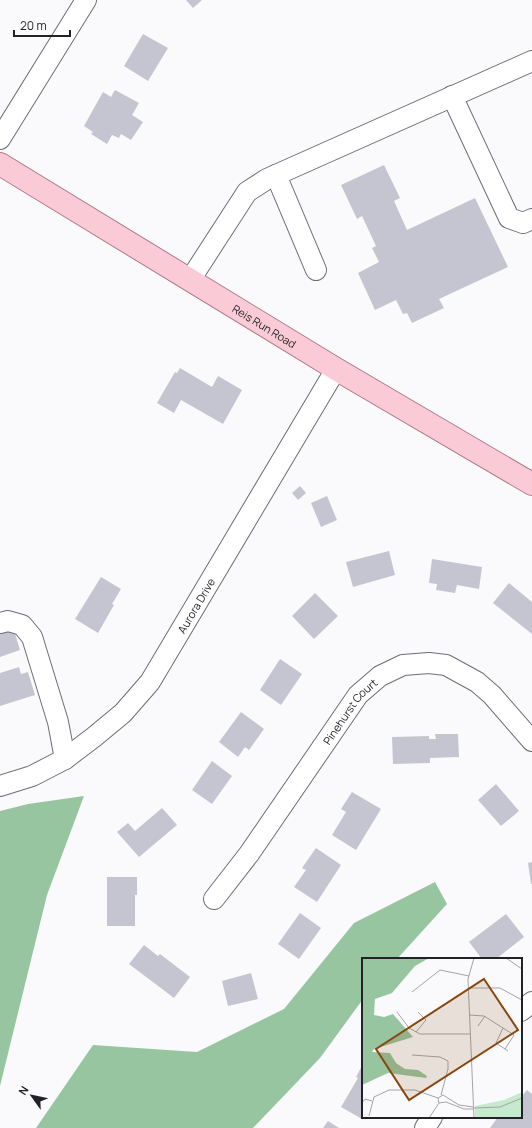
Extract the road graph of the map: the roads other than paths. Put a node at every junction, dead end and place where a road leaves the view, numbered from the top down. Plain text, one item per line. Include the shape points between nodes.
1 (86, 0) edge
2 (532, 61) edge
3 (452, 96) junction
4 (0, 139) edge
5 (0, 164) edge
6 (276, 175) junction
7 (532, 219) edge
8 (316, 270) dead end
9 (190, 280) junction
10 (336, 369) junction
11 (532, 484) edge
12 (0, 623) edge
13 (532, 741) edge
14 (65, 759) junction
15 (0, 786) edge
16 (214, 899) dead end
17 (532, 1002) edge
18 (522, 1010) edge
19 (431, 1118) edge
20 (425, 1128) edge

1 - 4 street
2 - 3 street
3 - 6 street
3 - 7 street via 509,218 522,223
5 - 9 main road, Reis Run Road
6 - 8 street
6 - 9 street via 248,192
9 - 10 main road, Reis Run Road
10 - 11 main road, Reis Run Road
10 - 14 street, Aurora Drive via 150,682 123,713
12 - 14 street via 8,621 22,625 32,637 58,722
13 - 16 street, Pinehurst Court via 492,695 477,682 446,665 429,662 403,665 380,676 358,695 249,854
14 - 15 street, Aurora Drive via 32,776
17 - 18 street
19 - 20 street

